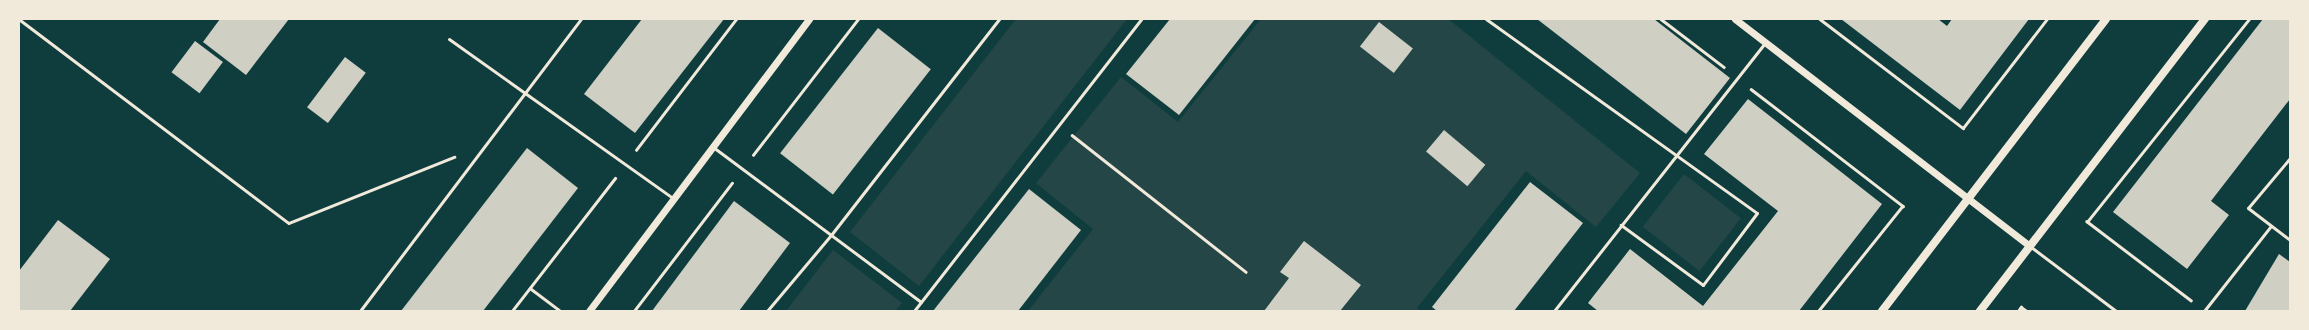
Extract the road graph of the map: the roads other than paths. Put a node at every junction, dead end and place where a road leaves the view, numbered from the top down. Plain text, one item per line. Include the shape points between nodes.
1 (580, 19) edge
2 (810, 19) edge
3 (999, 19) edge
4 (1141, 19) edge
5 (1486, 19) edge
6 (1735, 19) edge
7 (2106, 19) edge
8 (2205, 19) edge
9 (449, 39) dead end
10 (1765, 43) junction
11 (525, 92) junction
12 (713, 147) junction
13 (1675, 156) junction
14 (2290, 158) edge
15 (1968, 198) junction
16 (674, 199) junction
17 (1621, 225) junction
18 (2271, 226) junction
19 (831, 235) junction
20 (2290, 240) edge
21 (2030, 246) junction
22 (921, 302) junction
23 (360, 311) edge
24 (589, 311) edge
25 (768, 311) edge
26 (914, 311) edge
27 (1554, 311) edge
28 (1882, 311) edge
29 (1980, 311) edge
30 (2116, 311) edge
31 (2204, 311) edge

1 - 11 lane
2 - 12 street
3 - 19 lane
4 - 22 lane
5 - 13 lane
6 - 10 street
7 - 15 main road
8 - 21 main road
9 - 11 lane
10 - 13 lane
10 - 15 street
11 - 16 lane
11 - 23 lane
12 - 16 street
12 - 19 lane
13 - 17 lane
13 - 17 lane via 1757,213 1703,285
14 - 18 lane via 2248,208
15 - 21 street
15 - 28 main road
16 - 24 street
17 - 27 lane
18 - 20 lane
18 - 31 lane
19 - 22 lane
19 - 25 lane
21 - 29 main road
21 - 30 lane
22 - 26 lane

